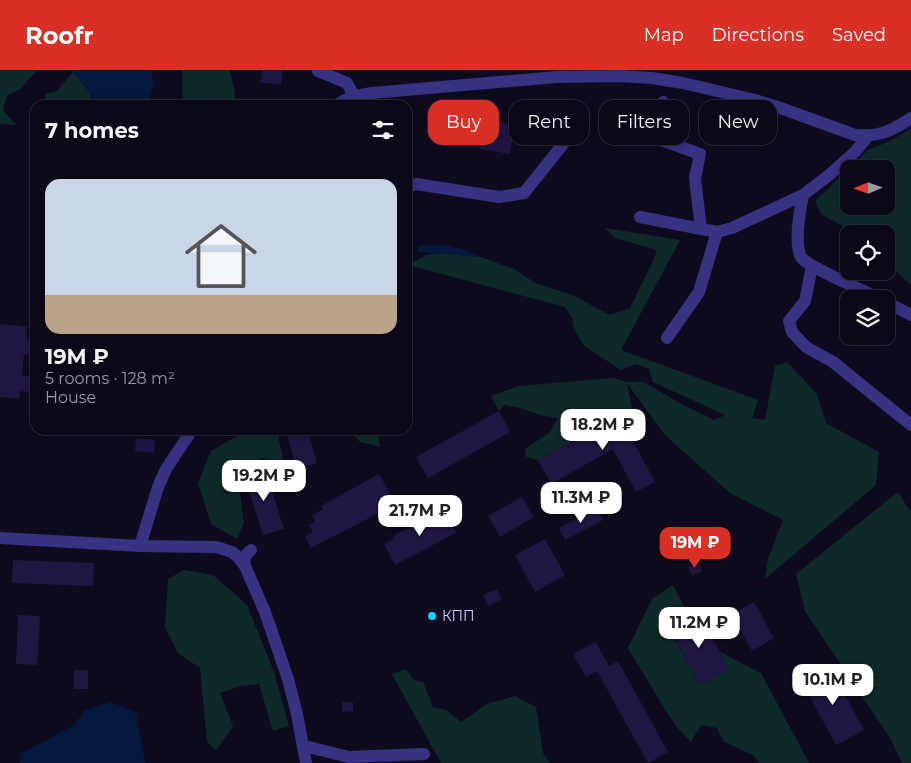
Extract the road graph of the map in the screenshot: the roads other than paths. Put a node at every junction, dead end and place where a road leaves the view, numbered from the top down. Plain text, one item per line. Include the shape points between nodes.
1 (318, 71) edge
2 (354, 96) junction
3 (344, 100) edge
4 (911, 118) edge
5 (868, 136) junction
6 (562, 145) edge
7 (676, 145) edge
8 (412, 186) edge
9 (803, 195) junction
10 (640, 216) dead end
11 (701, 228) junction
12 (717, 232) junction
13 (812, 266) junction
14 (861, 290) edge
15 (895, 307) edge
16 (911, 315) edge
17 (667, 338) dead end
18 (911, 425) edge
19 (189, 435) edge
20 (0, 538) edge
21 (140, 546) junction
22 (251, 550) dead end
23 (244, 566) junction
24 (304, 746) junction
25 (424, 754) dead end
26 (306, 763) edge

1 - 2 street via 347,83
2 - 3 street
2 - 5 street via 556,77 652,78 751,98 855,135
4 - 5 street via 892,130
5 - 9 street via 855,152
6 - 8 street via 524,193 499,197
7 - 11 street via 700,154 695,178
9 - 12 street
9 - 13 street via 799,249 801,258
10 - 11 street
11 - 12 street
12 - 17 street via 699,292
13 - 14 street
13 - 18 street via 805,301 789,321 792,332 806,347 833,362
15 - 16 street
19 - 21 street via 158,487
20 - 21 street
21 - 23 street via 216,547 232,552
22 - 23 street via 244,558
23 - 24 street via 265,612 288,679
24 - 25 street via 349,757
24 - 26 street

